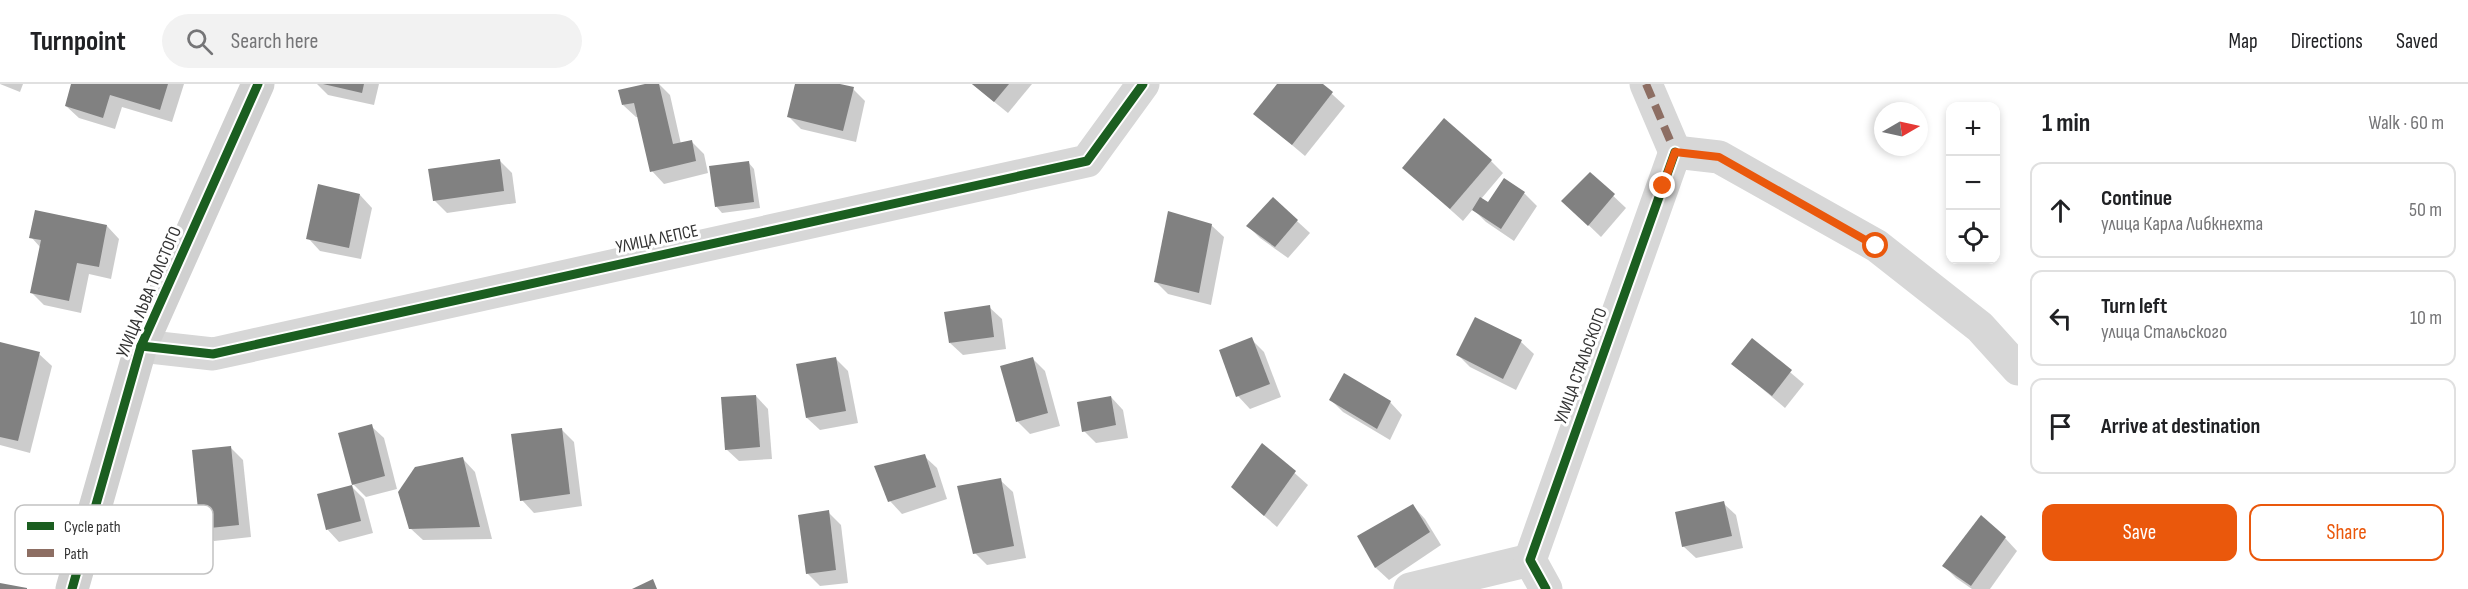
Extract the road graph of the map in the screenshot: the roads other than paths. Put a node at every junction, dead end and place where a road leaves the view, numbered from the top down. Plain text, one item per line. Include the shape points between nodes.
1 (258, 84) edge
2 (1143, 84) edge
3 (1646, 84) edge
4 (1675, 152) junction
5 (141, 346) junction
6 (2018, 369) edge
7 (96, 505) edge
8 (1530, 560) junction
9 (76, 574) edge
10 (72, 589) edge
11 (1410, 589) edge
12 (1546, 589) edge

1 - 5 street, УЛИЦА ЛЬВА ТОЛСТОГО
2 - 5 street, УЛИЦА ЛЕПСЕ via 1087,161 213,354
3 - 4 street
4 - 6 street via 1719,157 1876,246 1980,327
4 - 8 street, УЛИЦА СТАЛЬСКОГО
5 - 7 street, УЛИЦА ЛЬВА ТОЛСТОГО
8 - 11 street
8 - 12 street
9 - 10 street, УЛИЦА ЛЬВА ТОЛСТОГО

